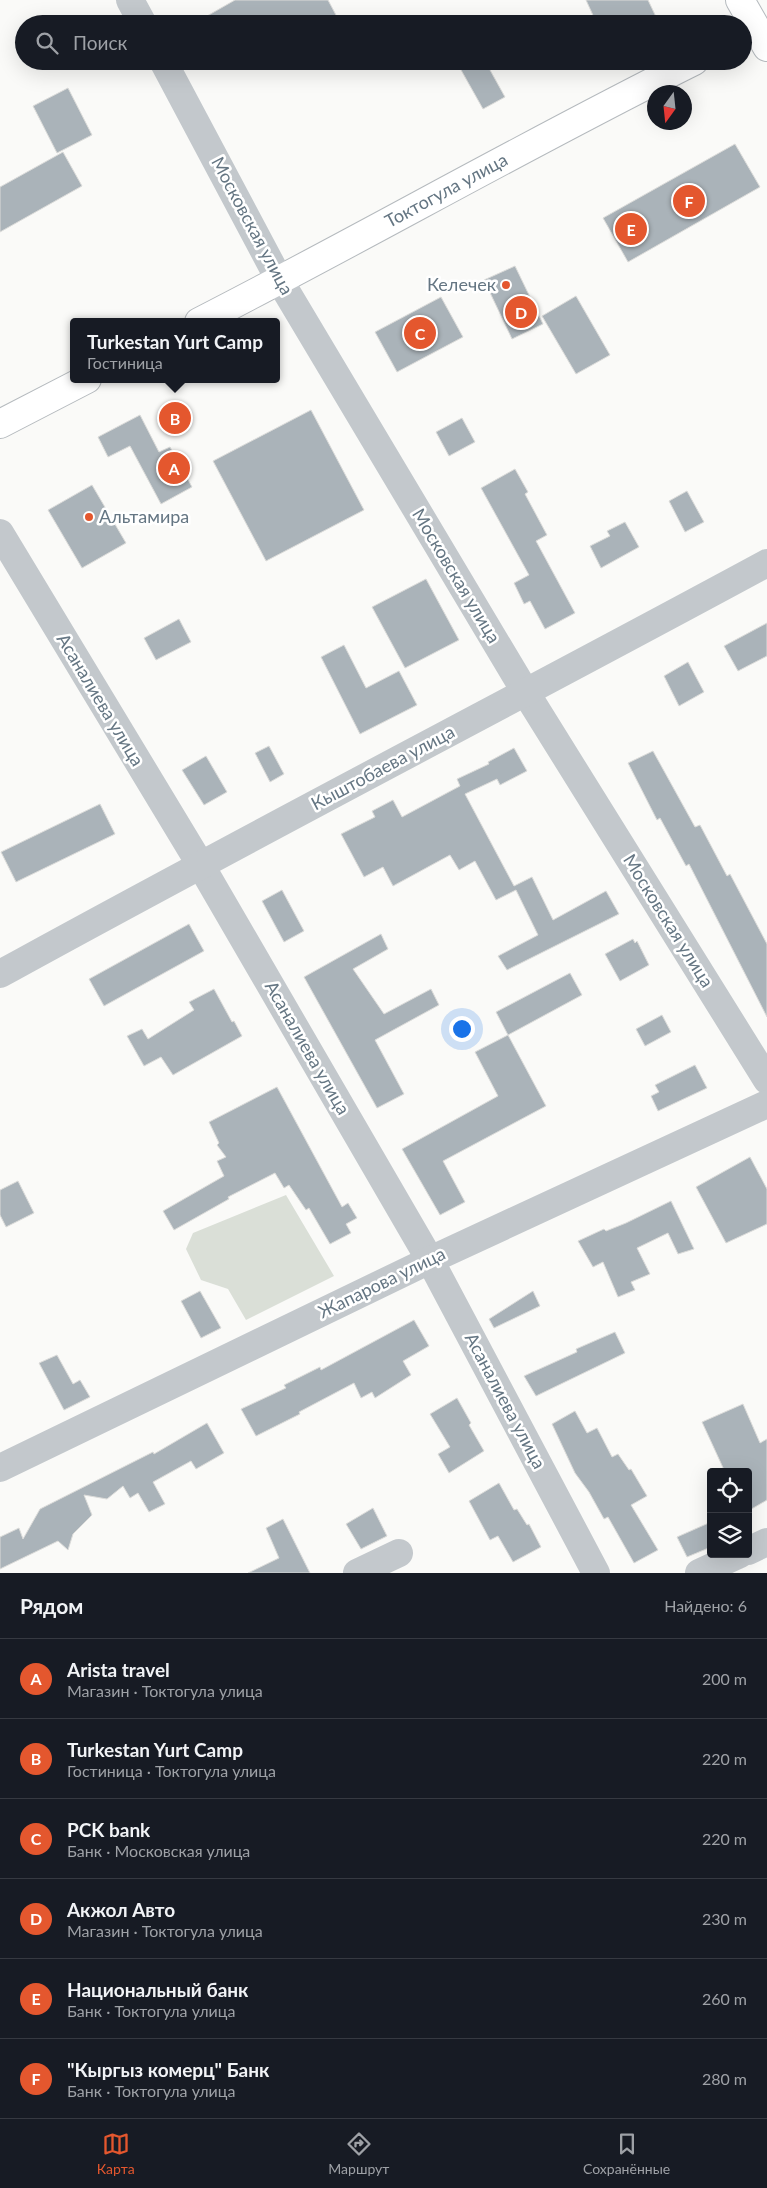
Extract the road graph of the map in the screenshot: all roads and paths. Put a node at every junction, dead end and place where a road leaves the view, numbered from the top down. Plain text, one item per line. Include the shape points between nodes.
1 (130, 0) edge
2 (740, 0) edge
3 (138, 15) edge
4 (748, 15) edge
5 (752, 21) edge
6 (759, 34) edge
7 (168, 70) edge
8 (677, 70) edge
9 (280, 281) junction
10 (207, 318) edge
11 (79, 383) edge
12 (0, 424) edge
13 (0, 533) edge
14 (767, 563) edge
15 (526, 693) junction
16 (200, 864) junction
17 (0, 974) edge
18 (767, 1080) edge
19 (767, 1104) edge
20 (430, 1260) junction
21 (0, 1468) edge
22 (767, 1542) edge
23 (752, 1549) edge
24 (399, 1552) dead end
25 (731, 1558) edge
26 (357, 1573) edge
27 (596, 1573) edge
28 (699, 1573) edge

1 - 3 street
2 - 4 main road
5 - 6 main road
7 - 9 street, Московская улица
8 - 9 main road, Токтогула улица
9 - 10 main road, Токтогула улица
9 - 15 street, Московская улица
11 - 12 main road
13 - 16 street, Асаналиева улица
14 - 15 street, Кыштобаева улица
15 - 16 street, Кыштобаева улица
15 - 18 street, Московская улица
16 - 17 street, Кыштобаева улица
16 - 20 street, Асаналиева улица
19 - 20 street, Жапарова улица
20 - 21 street, Жапарова улица
20 - 27 street, Асаналиева улица
22 - 23 street
24 - 26 street
25 - 28 street

